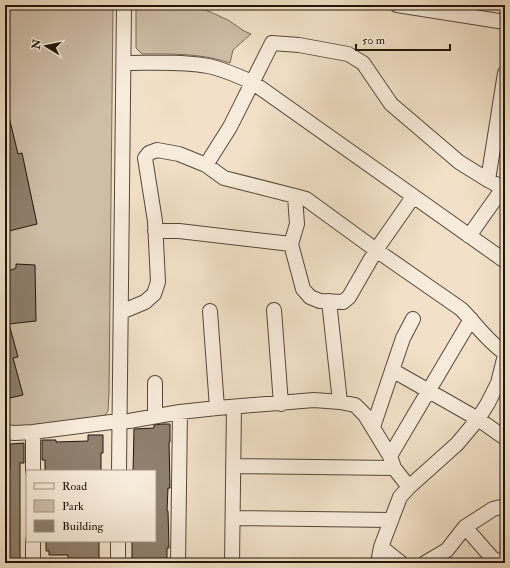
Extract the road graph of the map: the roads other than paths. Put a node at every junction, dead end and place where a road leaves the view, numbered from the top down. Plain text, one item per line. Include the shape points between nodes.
1 (124, 5) edge
2 (397, 5) edge
3 (463, 10) edge
4 (505, 22) edge
5 (124, 63) junction
6 (505, 73) edge
7 (252, 82) junction
8 (206, 166) junction
9 (488, 180) junction
10 (504, 188) edge
11 (295, 196) junction
12 (413, 197) junction
13 (154, 231) junction
14 (469, 236) junction
15 (291, 244) junction
16 (376, 250) junction
17 (505, 261) edge
18 (329, 301) junction
19 (210, 310) dead end
20 (274, 310) dead end
21 (121, 312) junction
22 (413, 319) dead end
23 (471, 319) junction
24 (505, 354) edge
25 (392, 370) junction
26 (155, 383) dead end
27 (428, 391) junction
28 (340, 402) junction
29 (281, 404) junction
30 (234, 407) junction
31 (217, 408) junction
32 (180, 412) junction
33 (155, 416) junction
34 (478, 419) junction
35 (120, 421) junction
36 (373, 427) junction
37 (5, 432) edge
38 (33, 432) junction
39 (505, 438) edge
40 (392, 462) junction
41 (233, 466) junction
42 (33, 470) edge
43 (119, 470) edge
44 (409, 487) junction
45 (505, 506) edge
46 (233, 518) junction
47 (390, 520) junction
48 (465, 527) junction
49 (33, 542) edge
50 (118, 542) edge
51 (381, 547) junction
52 (505, 560) edge
53 (33, 563) edge
54 (118, 563) edge
55 (178, 563) edge
56 (232, 563) edge
57 (378, 563) edge
58 (401, 563) edge
59 (426, 563) edge

1 - 5 street
2 - 3 street
3 - 4 street
5 - 7 street via 209,66
5 - 21 street
6 - 9 street
7 - 8 street via 230,127
7 - 9 street via 272,43 348,54 363,63 391,104 458,162
7 - 12 street
8 - 11 street via 224,178
8 - 13 street via 179,154 157,150 145,158 155,221
9 - 10 street
10 - 14 street
11 - 15 street via 297,224
11 - 16 street via 306,199
12 - 14 street
12 - 16 street
13 - 15 street via 179,231
13 - 21 street via 158,282 154,294 145,302
14 - 17 street
15 - 18 street via 303,289 310,297
16 - 18 street via 349,297 343,302
16 - 23 street via 461,309
18 - 28 street
19 - 31 street
20 - 29 street
21 - 35 street
22 - 25 street via 403,338
23 - 24 street
23 - 27 street
24 - 34 street via 498,383
25 - 27 street
25 - 36 street
26 - 33 street
27 - 34 street
27 - 40 street
28 - 29 street via 314,400
28 - 36 street via 356,405
29 - 30 street
30 - 31 street
30 - 41 street
31 - 32 street
32 - 33 street
32 - 55 street
33 - 35 street
34 - 39 street
34 - 44 street via 457,444
35 - 38 street
35 - 43 street
36 - 40 street
37 - 38 street
38 - 42 street
40 - 41 street
40 - 44 street
41 - 46 street
44 - 47 street via 400,497
45 - 48 street via 493,509
46 - 47 street
46 - 56 street
47 - 51 street
48 - 52 street via 493,558
48 - 59 street via 447,550
49 - 53 street
50 - 54 street
51 - 57 street
51 - 58 street

